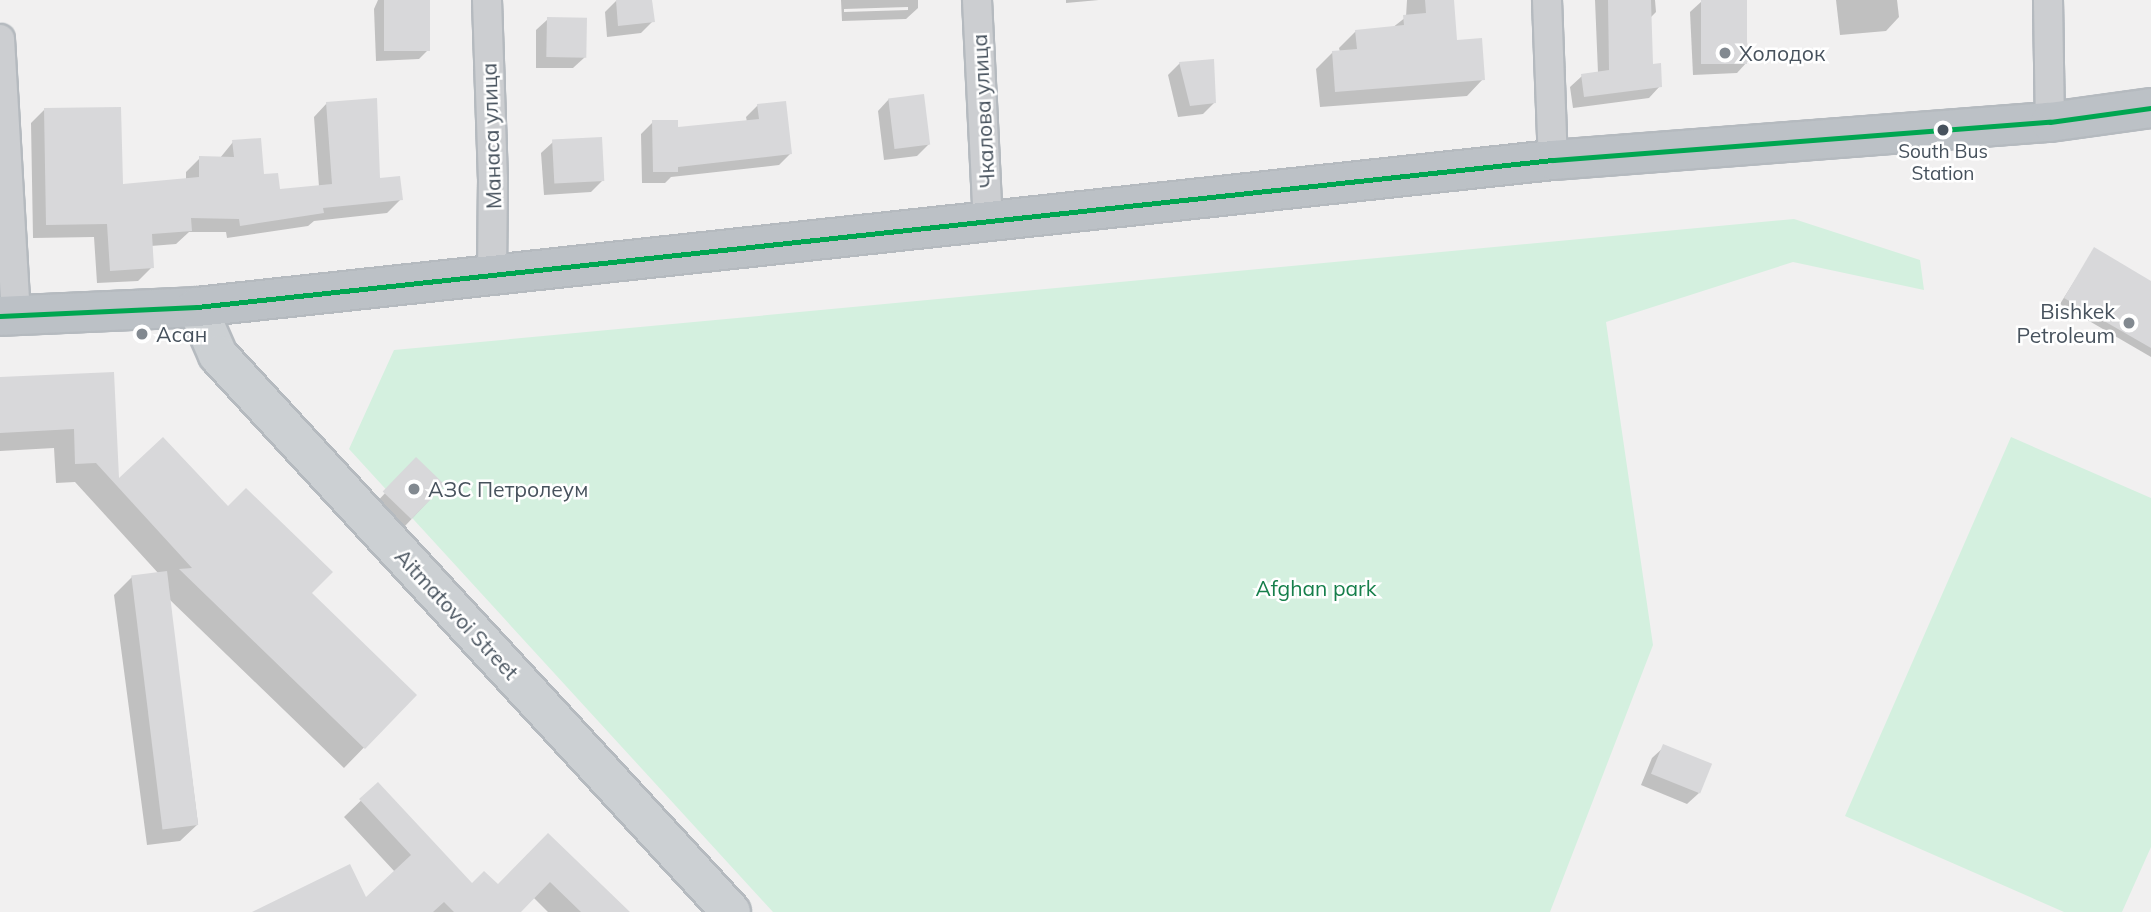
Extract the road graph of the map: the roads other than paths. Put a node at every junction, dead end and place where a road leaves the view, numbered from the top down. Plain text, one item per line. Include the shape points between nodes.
1 (486, 0) edge
2 (977, 0) edge
3 (1547, 0) edge
4 (2048, 0) edge
5 (0, 39) edge
6 (2151, 108) edge
7 (2050, 121) junction
8 (1553, 160) junction
9 (988, 221) junction
10 (492, 273) junction
11 (197, 307) junction
12 (8, 316) edge
13 (731, 912) edge

1 - 10 street, Манаса улица
2 - 9 street, Чкалова улица
3 - 8 street
4 - 7 street
5 - 12 street
6 - 7 highway
7 - 8 highway
8 - 9 highway
9 - 10 highway
10 - 11 highway
11 - 12 highway
11 - 13 main road, Aitmatovoi Street via 218,355

